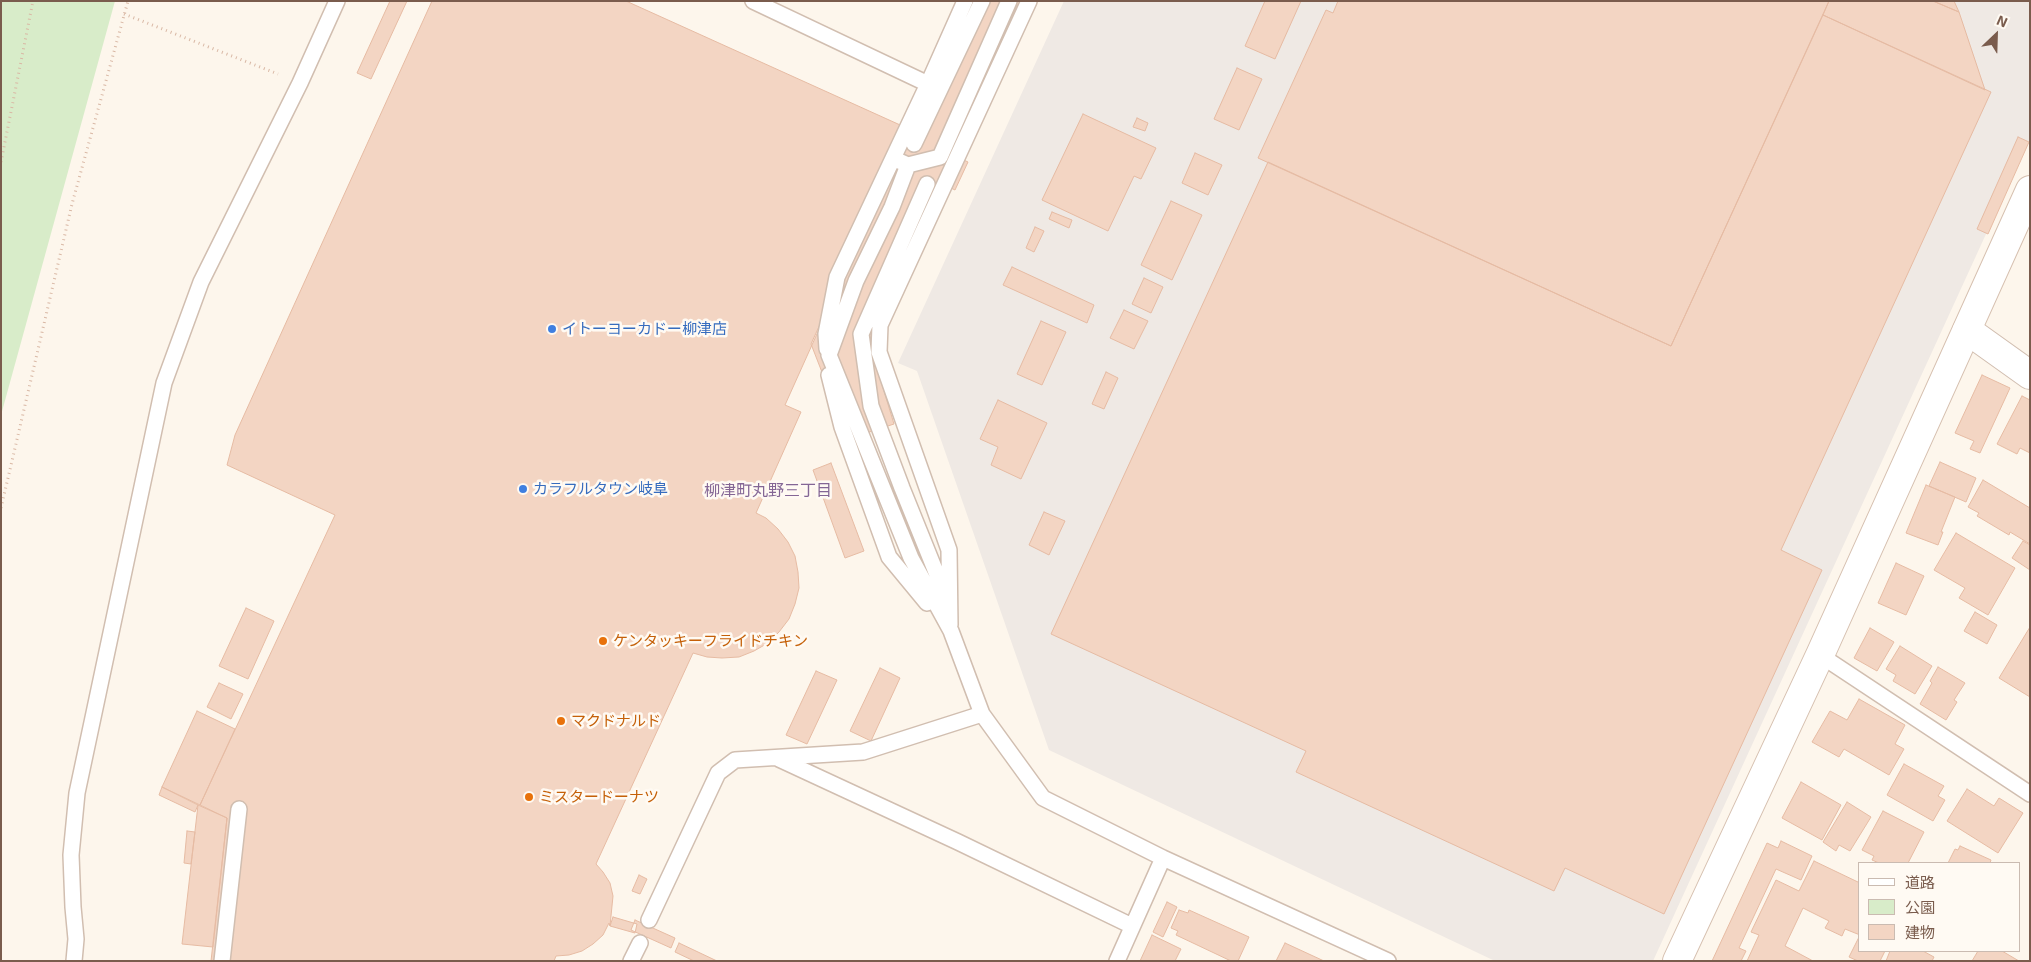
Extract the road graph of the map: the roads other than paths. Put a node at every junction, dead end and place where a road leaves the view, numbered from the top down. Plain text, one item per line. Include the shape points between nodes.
1 (337, 1) edge
2 (753, 1) edge
3 (965, 1) edge
4 (982, 1) edge
5 (1009, 1) edge
6 (1029, 1) edge
7 (928, 84) junction
8 (914, 144) dead end
9 (927, 184) dead end
10 (2030, 190) edge
11 (1967, 330) junction
12 (2030, 375) edge
13 (949, 606) junction
14 (951, 631) junction
15 (1820, 655) junction
16 (982, 714) junction
17 (778, 758) junction
18 (2030, 794) edge
19 (239, 809) dead end
20 (1163, 858) junction
21 (649, 920) dead end
22 (1132, 926) junction
23 (640, 943) dead end
24 (74, 961) edge
25 (222, 961) edge
26 (631, 961) edge
27 (1118, 961) edge
28 (1388, 961) edge
29 (1677, 961) edge

1 - 24 lane via 202,282 164,383 77,793 70,855 76,940
2 - 7 lane
3 - 7 lane
4 - 8 lane
5 - 14 lane via 940,157 902,162 892,207 856,281 829,354 911,558
6 - 13 lane via 880,325 879,352 949,550
7 - 14 lane via 837,277 826,334 828,372 842,426 890,557
9 - 13 lane via 861,334 871,406
10 - 11 street
11 - 12 street
11 - 15 street
13 - 14 lane
14 - 16 lane
15 - 18 lane
15 - 29 street
16 - 17 lane via 863,752
16 - 20 lane via 1043,798
17 - 21 lane via 734,760 718,773
17 - 22 lane
19 - 25 lane
20 - 22 lane
20 - 28 lane
22 - 27 lane
23 - 26 lane

